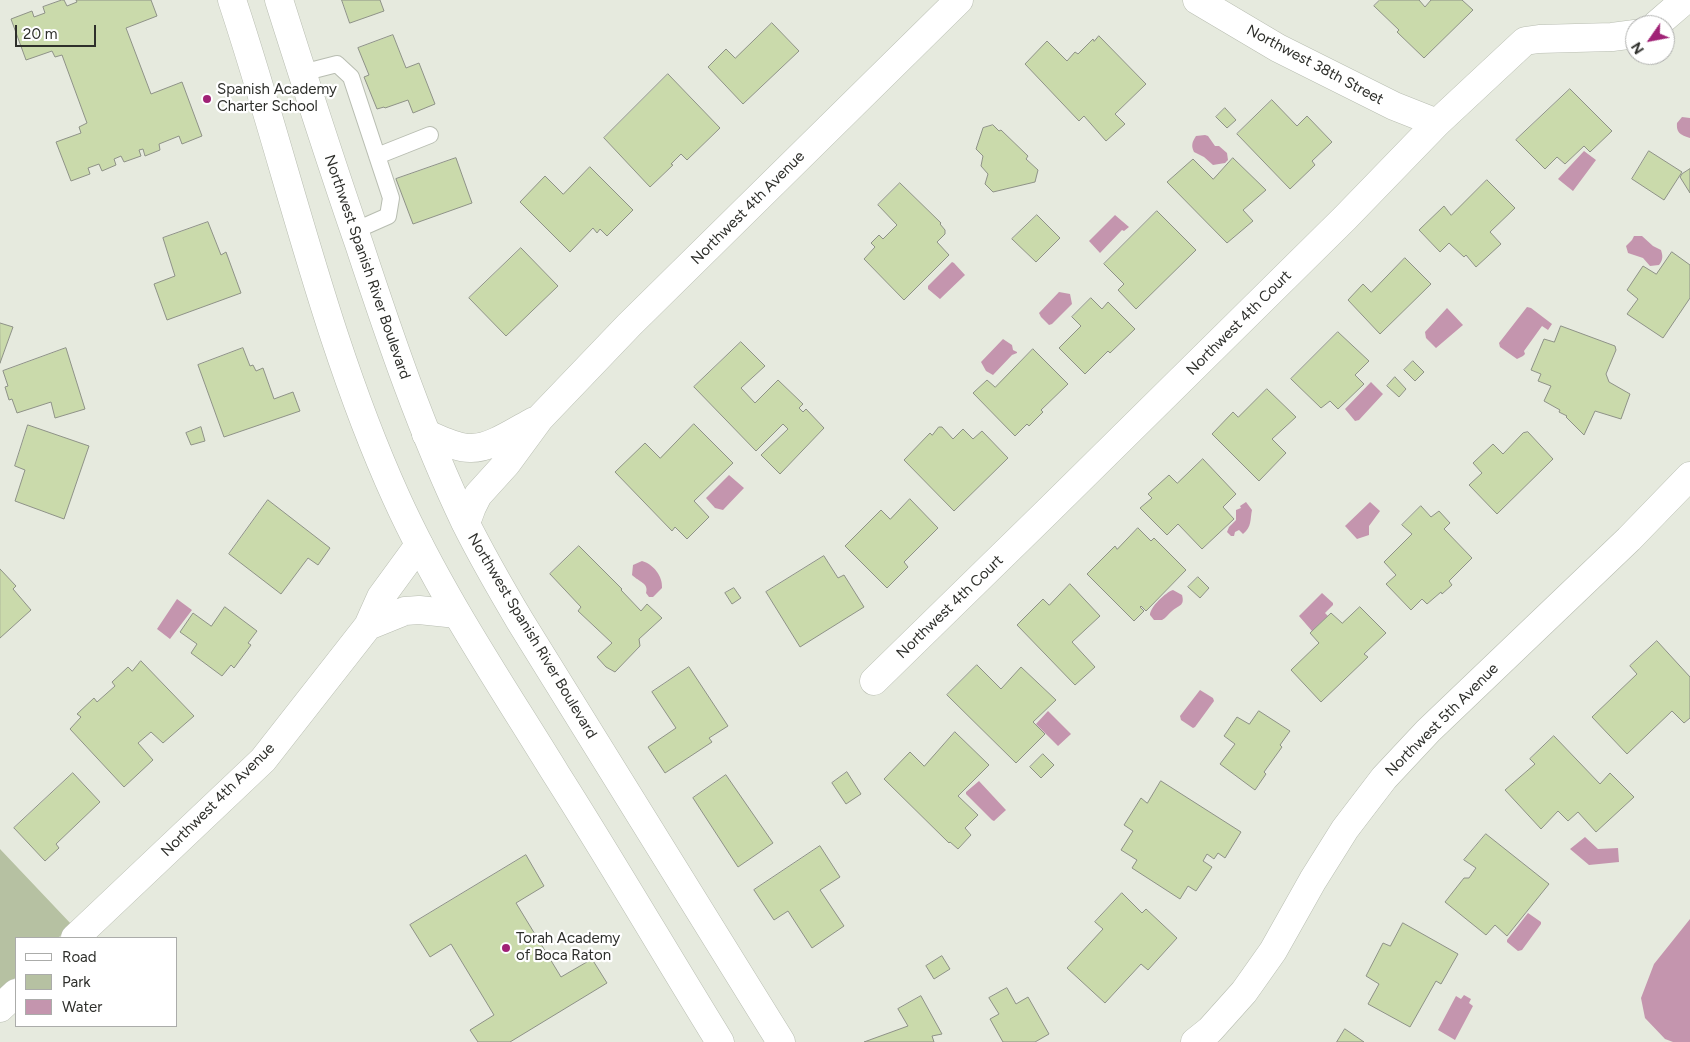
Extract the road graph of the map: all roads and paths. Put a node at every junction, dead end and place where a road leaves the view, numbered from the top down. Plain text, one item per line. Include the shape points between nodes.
1 (232, 0) edge
2 (279, 0) edge
3 (959, 0) edge
4 (1197, 0) edge
5 (1685, 0) edge
6 (1668, 15) edge
7 (1625, 35) edge
8 (302, 74) junction
9 (1437, 123) junction
10 (430, 135) dead end
11 (377, 156) junction
12 (354, 231) junction
13 (540, 418) junction
14 (426, 434) junction
15 (1690, 476) edge
16 (466, 524) junction
17 (419, 545) junction
18 (457, 614) junction
19 (368, 626) junction
20 (874, 681) dead end
21 (75, 937) edge
22 (15, 994) edge
23 (0, 1008) edge
24 (720, 1042) edge
25 (781, 1042) edge
26 (1195, 1042) edge

1 - 17 street via 333,332 374,445
2 - 8 street, Northwest Spanish River Boulevard
3 - 13 street, Northwest 4th Avenue via 629,325
4 - 9 street, Northwest 38th Street via 1278,48 1394,106
5 - 6 street
7 - 9 street, Northwest 4th Court via 1525,41
8 - 11 lane via 337,64 351,77
8 - 12 street, Northwest Spanish River Boulevard
9 - 20 street, Northwest 4th Court via 1345,218
10 - 11 lane
11 - 12 lane via 391,198 388,216
12 - 14 street, Northwest Spanish River Boulevard
13 - 14 street, Northwest 4th Avenue via 504,437 470,448
13 - 16 street, Northwest 4th Avenue via 507,463 478,495
14 - 16 street, Northwest Spanish River Boulevard
15 - 26 street, Northwest 5th Avenue via 1629,539 1428,731 1384,778 1345,829 1273,951 1249,985 1210,1030
16 - 25 street, Northwest Spanish River Boulevard via 520,622
17 - 18 street
17 - 19 street, Northwest 4th Avenue via 381,597
18 - 19 street via 418,610
18 - 24 street
19 - 21 street, Northwest 4th Avenue via 263,760
22 - 23 street

